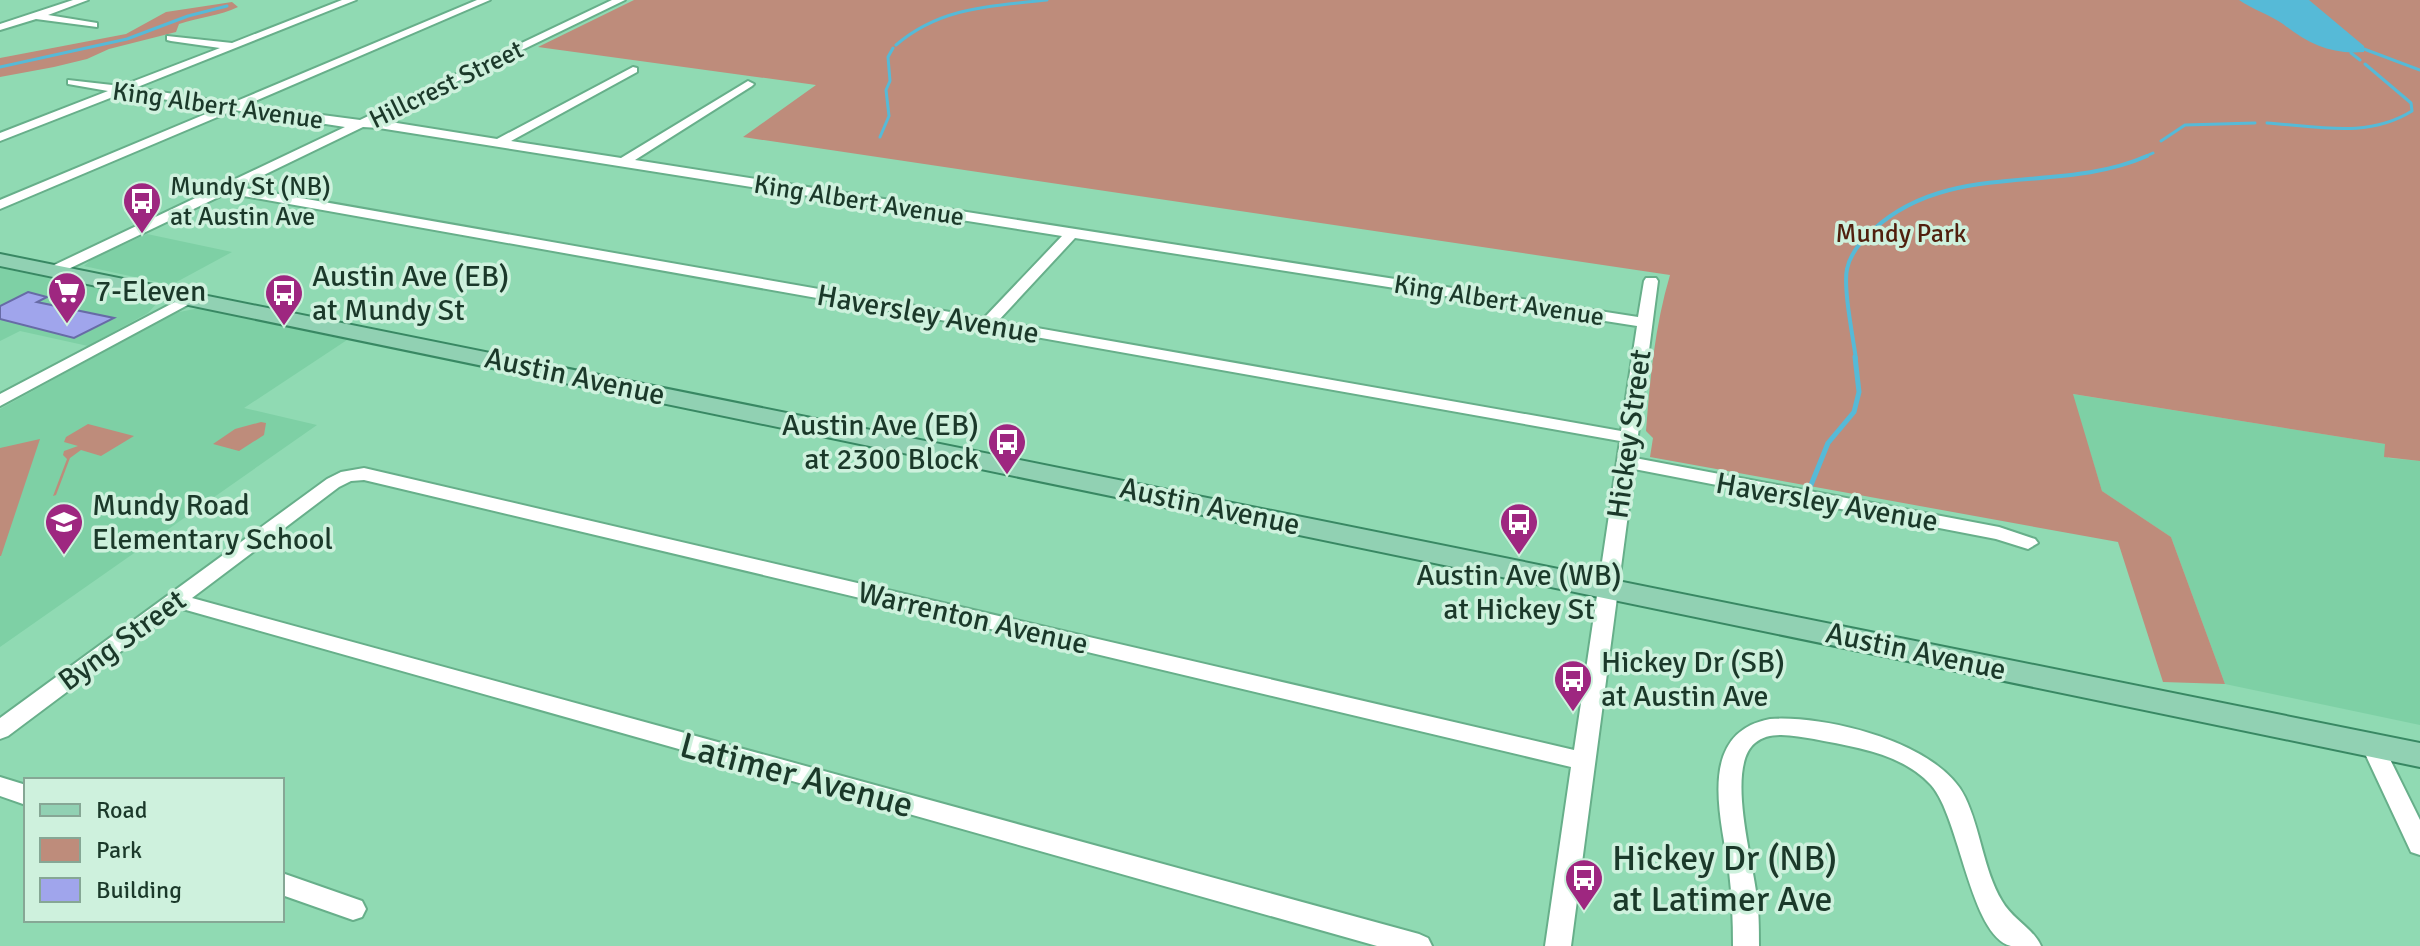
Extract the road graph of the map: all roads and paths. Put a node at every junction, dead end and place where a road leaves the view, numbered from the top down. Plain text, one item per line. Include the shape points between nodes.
1 (83, 0) edge
2 (327, 0) edge
3 (485, 0) edge
4 (620, 0) edge
5 (348, 1) edge
6 (36, 15) junction
7 (93, 25) dead end
8 (0, 27) edge
9 (171, 38) dead end
10 (234, 46) junction
11 (633, 70) dead end
12 (72, 82) dead end
13 (748, 84) dead end
14 (120, 91) junction
15 (229, 107) junction
16 (359, 125) junction
17 (0, 137) edge
18 (499, 143) junction
19 (622, 163) junction
20 (227, 189) junction
21 (0, 205) edge
22 (1072, 233) junction
23 (0, 260) edge
24 (55, 270) junction
25 (1651, 281) dead end
26 (190, 298) junction
27 (1644, 323) junction
28 (986, 325) junction
29 (0, 401) edge
30 (1628, 437) junction
31 (1626, 462) junction
32 (364, 474) joint
33 (2028, 543) dead end
34 (1607, 587) junction
35 (176, 600) junction
36 (0, 730) edge
37 (2372, 745) junction
38 (2420, 755) edge
39 (1583, 761) junction
40 (0, 786) edge
41 (24, 794) edge
42 (2420, 845) edge
43 (284, 885) edge
44 (353, 909) dead end
45 (1419, 946) edge
46 (1558, 946) edge
47 (1746, 946) edge
48 (2028, 946) edge

1 - 6 street
2 - 5 street
3 - 15 street
4 - 16 street, Hillcrest Street
5 - 10 street
6 - 7 street
6 - 8 street
9 - 10 street
10 - 14 street
11 - 18 street
12 - 14 street, King Albert Avenue
13 - 19 street
14 - 15 street, King Albert Avenue
14 - 17 street
15 - 16 street, King Albert Avenue
15 - 21 street
16 - 18 street, King Albert Avenue
16 - 20 street, Hillcrest Street
18 - 19 street, King Albert Avenue
19 - 22 street, King Albert Avenue
20 - 24 street, Hillcrest Street
20 - 28 street, Haversley Avenue
22 - 27 street, King Albert Avenue
22 - 28 street
23 - 24 main road, Austin Avenue
24 - 26 main road, Austin Avenue
25 - 27 street, Hickey Street
26 - 29 street
26 - 34 main road, Austin Avenue
27 - 30 street, Hickey Street
28 - 30 street, Haversley Avenue
30 - 31 street, Hickey Street
31 - 33 street, Haversley Avenue via 1999,533
31 - 34 street, Hickey Street
32 - 35 street, Byng Street via 333,483
32 - 39 street, Warrenton Avenue
34 - 37 main road, Austin Avenue
34 - 39 street, Hickey Street
35 - 36 street, Byng Street
35 - 45 street, Latimer Avenue
37 - 38 main road, Austin Avenue
37 - 42 street
39 - 46 street, Hickey Street
40 - 41 street
43 - 44 street
47 - 48 street via 1733,801 1735,756 1748,735 1776,727 1879,745 1912,759 1939,779 1956,806 1984,895 2010,932

